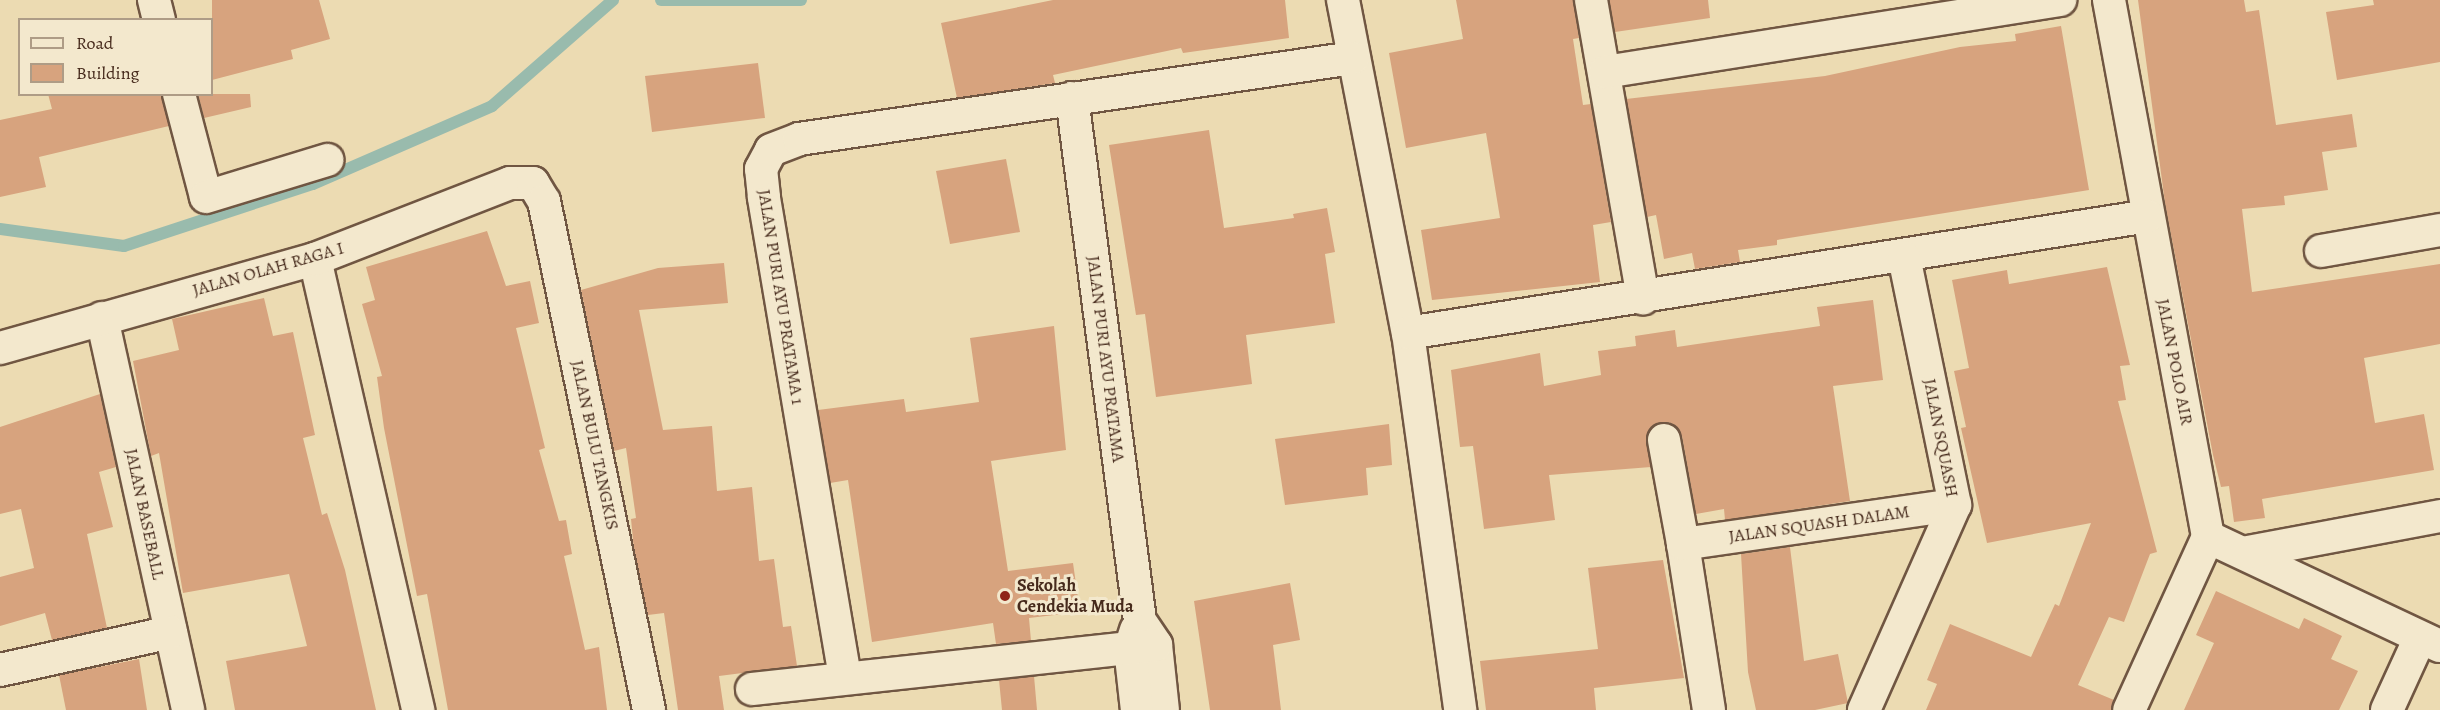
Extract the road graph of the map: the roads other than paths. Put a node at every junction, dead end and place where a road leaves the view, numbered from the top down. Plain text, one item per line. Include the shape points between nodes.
1 (154, 0) edge
2 (1343, 0) edge
3 (1591, 0) edge
4 (2060, 0) edge
5 (2109, 0) edge
6 (158, 18) edge
7 (1353, 58) junction
8 (1605, 72) junction
9 (180, 96) edge
10 (1072, 98) junction
11 (327, 160) dead end
12 (533, 183) joint
13 (2148, 216) junction
14 (2440, 230) edge
15 (2321, 251) dead end
16 (1904, 257) junction
17 (315, 259) junction
18 (1643, 299) junction
19 (102, 318) junction
20 (1408, 333) junction
21 (0, 348) edge
22 (1664, 440) dead end
23 (1955, 505) junction
24 (2440, 516) edge
25 (2208, 537) junction
26 (1683, 544) junction
27 (2248, 552) junction
28 (171, 632) junction
29 (1142, 638) junction
30 (2430, 642) edge
31 (0, 670) edge
32 (845, 677) junction
33 (752, 689) dead end
34 (188, 710) edge
35 (418, 710) edge
36 (649, 710) edge
37 (1137, 710) edge
38 (1163, 710) edge
39 (1460, 710) edge
40 (1709, 710) edge
41 (1864, 710) edge
42 (2129, 710) edge
43 (2386, 710) edge

1 - 6 street
2 - 7 street
3 - 8 street
4 - 8 street
5 - 13 street, JALAN POLO AIR
7 - 10 street, JALAN PURI AYU PRATAMA 1
7 - 20 street
8 - 18 street
9 - 11 street via 206,197
10 - 29 street, JALAN PURI AYU PRATAMA
10 - 32 street, JALAN PURI AYU PRATAMA 1 via 799,139 771,150 761,169
12 - 17 street, JALAN OLAH RAGA I via 510,183
12 - 36 street, JALAN BULU TANGKIS via 544,201
13 - 16 street
13 - 25 street, JALAN POLO AIR
14 - 15 street
16 - 18 street
16 - 23 street, JALAN SQUASH
17 - 19 street, JALAN OLAH RAGA I
17 - 35 street
18 - 20 street
19 - 21 street, JALAN OLAH RAGA I
19 - 28 street, JALAN BASEBALL
20 - 39 street
22 - 26 street
23 - 26 street, JALAN SQUASH DALAM
23 - 41 street, JALAN SQUASH
24 - 27 street
25 - 27 street
25 - 42 street
26 - 40 street
27 - 30 street
28 - 31 street
28 - 34 street, JALAN BASEBALL
29 - 32 street
29 - 37 street, JALAN PURI AYU PRATAMA
29 - 38 street, JALAN PURI AYU PRATAMA
30 - 43 street
32 - 33 street

